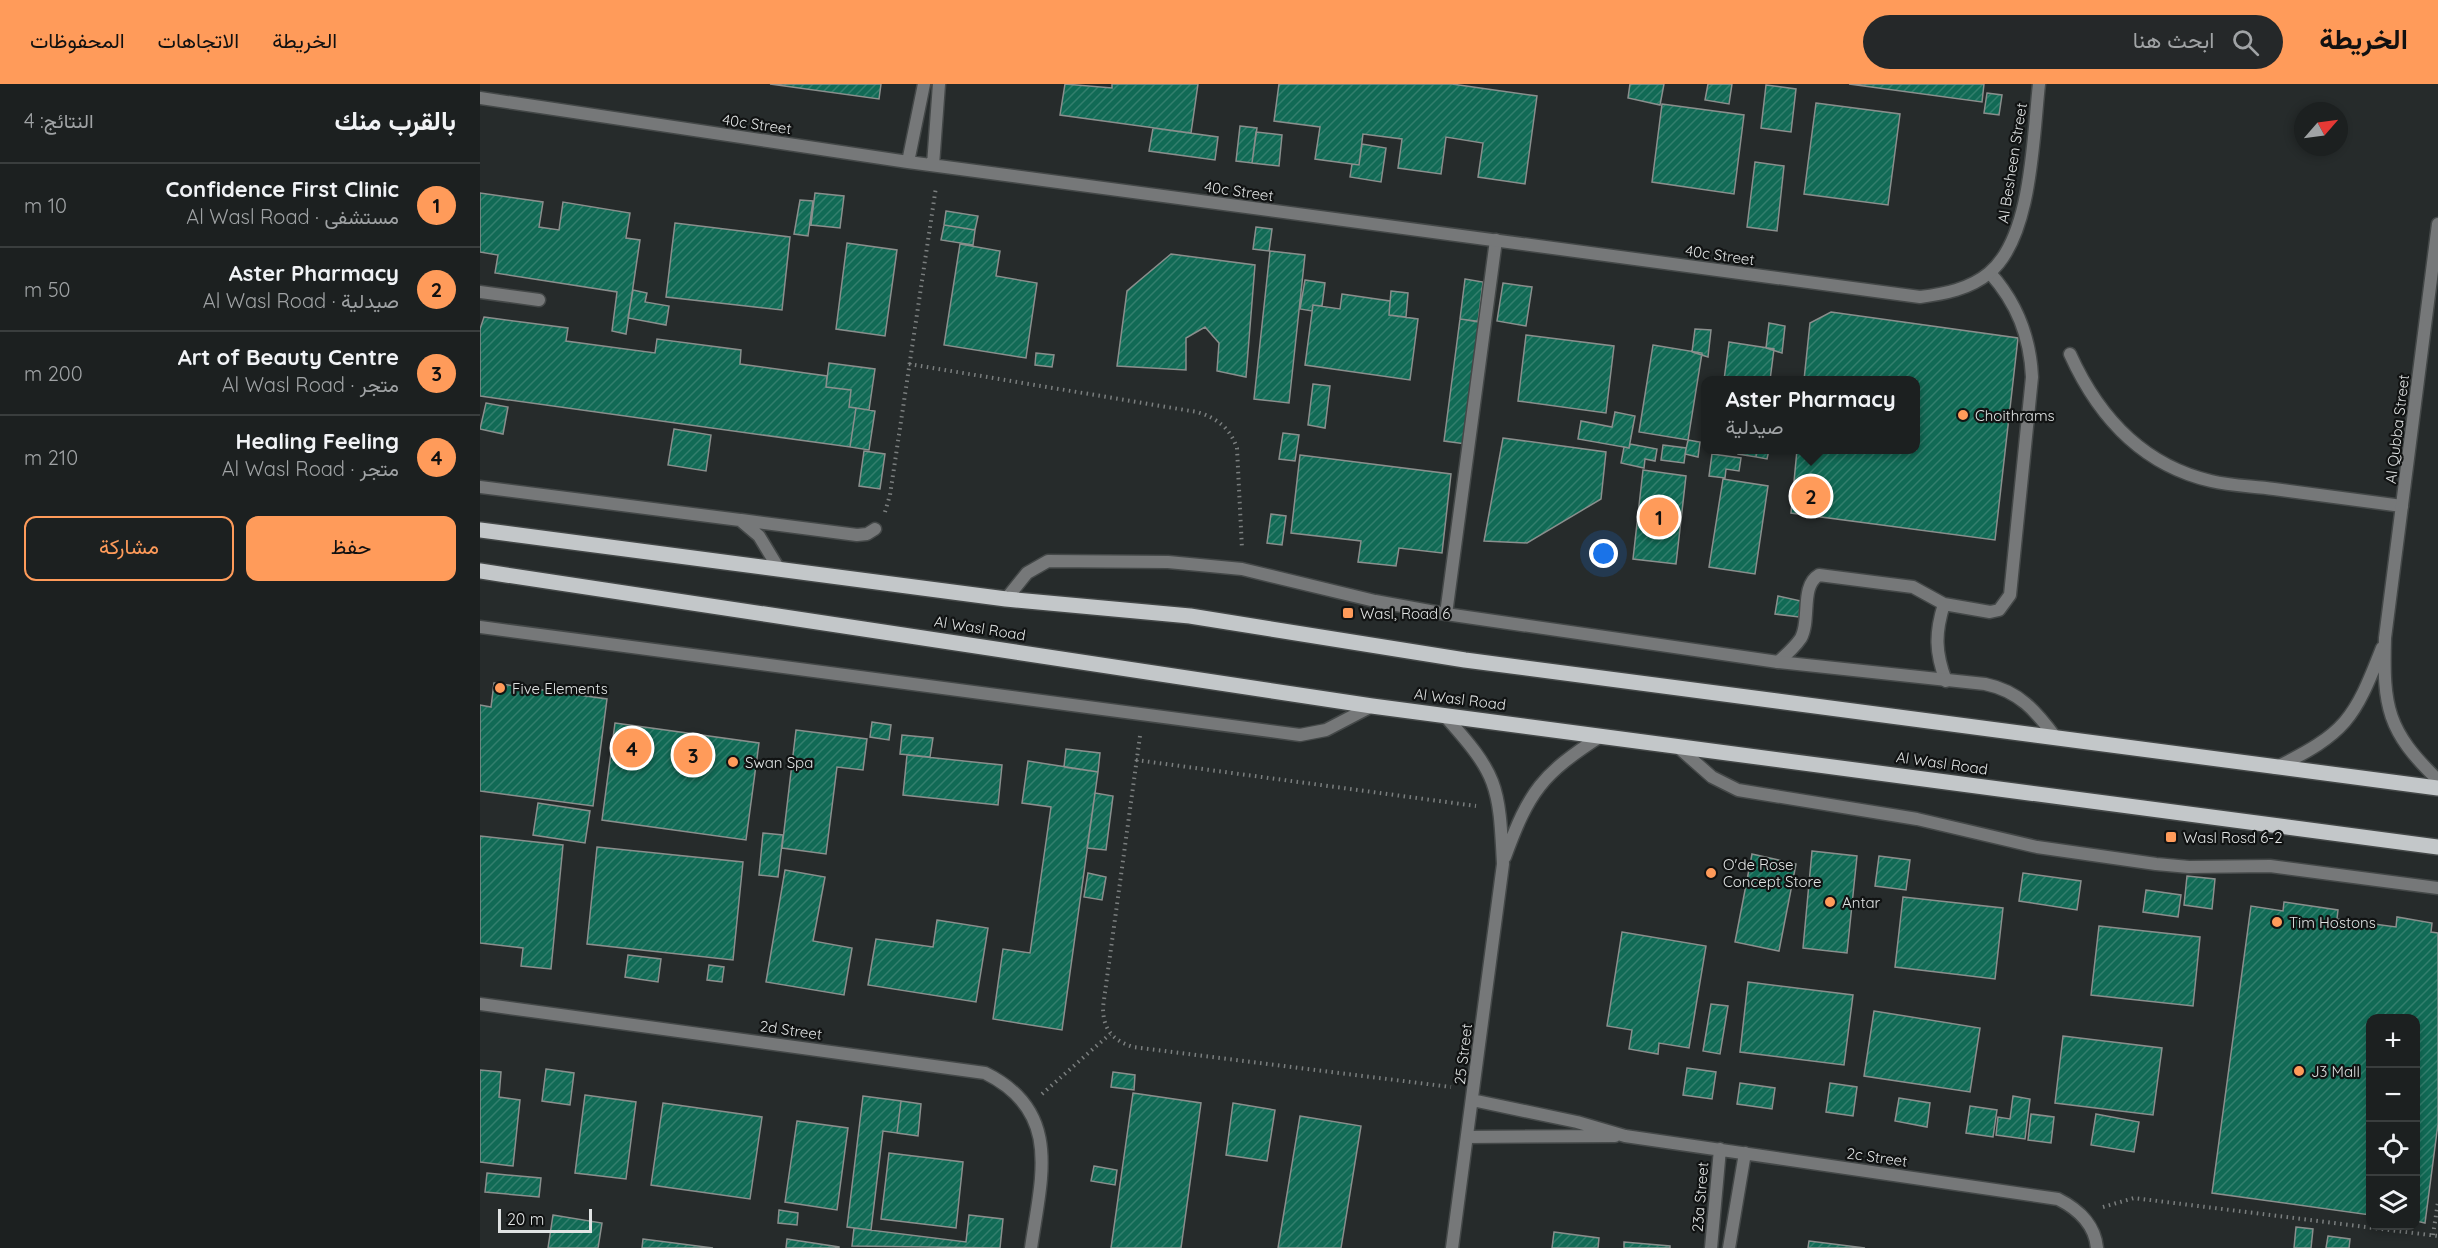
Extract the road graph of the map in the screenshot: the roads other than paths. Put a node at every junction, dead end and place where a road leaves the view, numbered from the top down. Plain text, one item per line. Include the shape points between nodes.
1 (924, 84) edge
2 (939, 84) edge
3 (2040, 84) edge
4 (480, 98) edge
5 (908, 162) junction
6 (936, 166) junction
7 (2438, 224) edge
8 (1496, 240) junction
9 (1990, 273) junction
10 (480, 292) edge
11 (539, 300) dead end
12 (2070, 354) dead end
13 (480, 487) edge
14 (2402, 506) junction
15 (740, 520) junction
16 (875, 529) road end
17 (480, 530) edge
18 (779, 569) junction
19 (480, 571) edge
20 (1006, 599) junction
21 (1944, 604) junction
22 (1446, 614) junction
23 (480, 627) edge
24 (2385, 638) junction
25 (1778, 662) junction
26 (1946, 681) junction
27 (1372, 706) junction
28 (1444, 715) junction
29 (1601, 736) junction
30 (2056, 738) junction
31 (1678, 747) junction
32 (2275, 768) junction
33 (2438, 780) edge
34 (2438, 788) edge
35 (2438, 847) edge
36 (1503, 864) junction
37 (2438, 888) edge
38 (480, 1004) edge
39 (1472, 1095) junction
40 (1625, 1136) junction
41 (1467, 1137) junction
42 (1720, 1149) junction
43 (1745, 1153) junction
44 (1031, 1248) edge
45 (1452, 1248) edge
46 (1711, 1248) edge
47 (1729, 1248) edge
48 (2097, 1248) edge

1 - 5 street
2 - 6 street
3 - 9 street, Al Besheen Street via 2019,228 2007,253
4 - 5 street, 40c Street
5 - 6 street, 40c Street
6 - 8 street, 40c Street
7 - 14 street, Al Qubba Street
8 - 9 street, 40c Street via 1920,297 1945,294
8 - 22 street
9 - 21 street via 2013,303 2031,357 2010,595 1998,610 1990,612
10 - 11 street
12 - 14 street via 2089,394 2124,436 2150,456 2180,471 2211,481
13 - 15 street
14 - 24 street, Al Qubba Street
15 - 16 street via 857,535
15 - 18 street via 759,536
17 - 18 main road, Al Wasl Road
18 - 20 main road, Al Wasl Road
19 - 27 main road, Al Wasl Road
20 - 22 street via 1034,568 1055,560 1168,562 1242,569
20 - 30 main road, Al Wasl Road via 1190,616 1465,660
21 - 25 street via 1913,587 1819,575 1810,583 1806,626 1801,637
21 - 26 street via 1936,650
22 - 25 street
23 - 27 street via 1300,735 1326,730
24 - 32 street, Al Qubba Street via 2350,717 2325,742
24 - 33 street, Al Qubba Street via 2385,688 2392,720 2408,748
25 - 26 street
26 - 30 street via 1985,684 2013,693 2036,711
27 - 28 main road, Al Wasl Road
28 - 29 main road, Al Wasl Road
28 - 36 street, 25 Street via 1492,777 1500,809
29 - 31 main road, Al Wasl Road
29 - 36 street, 25 Street via 1557,766 1535,789
30 - 32 main road, Al Wasl Road
31 - 35 main road, Al Wasl Road
31 - 37 street via 1712,777 1738,790 1917,819 2037,847 2172,866 2270,866
32 - 34 main road, Al Wasl Road
36 - 39 street, 25 Street
38 - 44 street, 2d Street via 968,1069 1001,1081 1028,1106 1037,1124 1043,1162
39 - 40 street, 2c Street
39 - 41 street, 25 Street
40 - 41 street, 2c Street
40 - 42 street, 2c Street
41 - 45 street, 25 Street
42 - 43 street, 2c Street
42 - 46 street, 23a Street
43 - 47 street
43 - 48 street, 2c Street via 2058,1199 2080,1213

